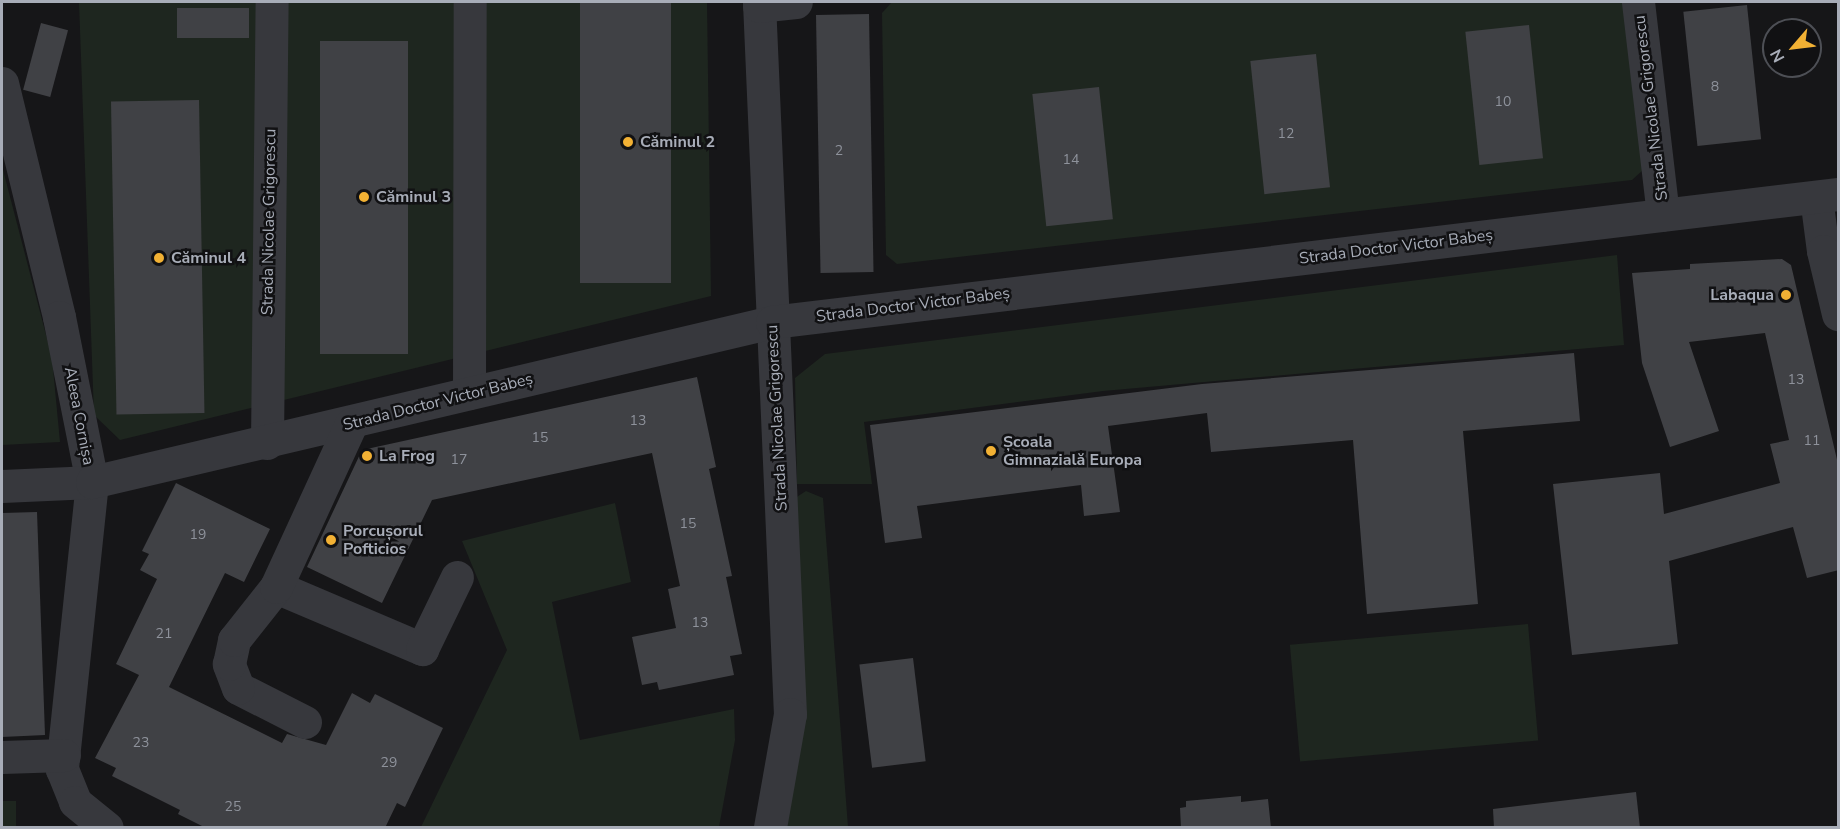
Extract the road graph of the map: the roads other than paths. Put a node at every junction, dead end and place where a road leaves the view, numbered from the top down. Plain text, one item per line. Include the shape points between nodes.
1 (272, 2) edge
2 (470, 2) edge
3 (796, 2) edge
4 (1638, 2) edge
5 (759, 4) edge
6 (2, 83) edge
7 (1827, 195) edge
8 (1663, 215) junction
9 (1839, 314) edge
10 (772, 322) junction
11 (469, 393) junction
12 (351, 424) junction
13 (267, 443) junction
14 (92, 482) junction
15 (2, 486) edge
16 (457, 577) dead end
17 (276, 587) junction
18 (305, 722) dead end
19 (64, 755) junction
20 (2, 757) edge
21 (107, 828) edge
22 (771, 828) edge

1 - 13 street, Strada Nicolae Grigorescu
2 - 11 street
3 - 5 street, Strada Nicolae Grigorescu
4 - 8 street, Strada Nicolae Grigorescu
5 - 10 street, Strada Nicolae Grigorescu
6 - 14 street, Aleea Cornișa via 57,306
7 - 8 street, Strada Doctor Victor Babeș
7 - 9 street via 1823,251
8 - 10 street, Strada Doctor Victor Babeș
10 - 11 street, Strada Doctor Victor Babeș
10 - 22 street, Strada Nicolae Grigorescu via 790,714
11 - 12 street, Strada Doctor Victor Babeș
12 - 13 street, Strada Doctor Victor Babeș
12 - 17 street
13 - 14 street, Strada Doctor Victor Babeș
14 - 15 street, Strada Doctor Victor Babeș
14 - 19 street, Aleea Cornișa
16 - 17 street via 422,649
17 - 18 street via 234,640 229,664 238,688
19 - 20 street
19 - 21 street, Aleea Cornișa via 62,770 75,802

